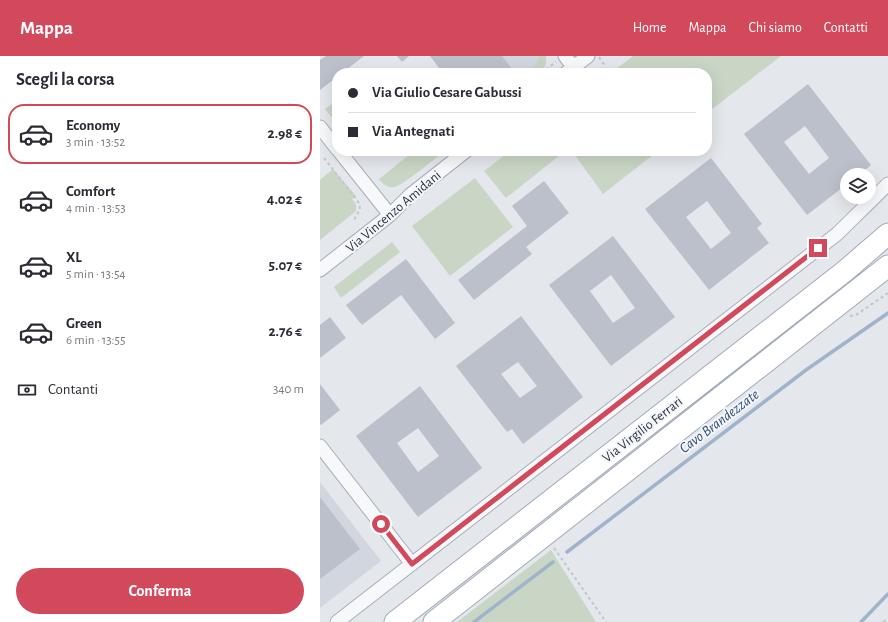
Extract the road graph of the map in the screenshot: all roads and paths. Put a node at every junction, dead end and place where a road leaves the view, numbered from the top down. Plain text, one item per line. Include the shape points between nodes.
1 (565, 56) edge
2 (588, 56) edge
3 (598, 56) edge
4 (553, 63) dead end
5 (606, 66) dead end
6 (547, 68) edge
7 (569, 68) edge
8 (573, 68) edge
9 (320, 127) edge
10 (332, 142) edge
11 (343, 156) edge
12 (460, 156) edge
13 (324, 158) dead end
14 (888, 184) edge
15 (359, 196) dead end
16 (356, 199) junction
17 (390, 215) junction
18 (354, 220) dead end
19 (888, 234) edge
20 (888, 266) edge
21 (320, 270) edge
22 (320, 446) edge
23 (545, 536) junction
24 (412, 564) junction
25 (888, 619) edge
26 (337, 622) edge
27 (395, 622) edge
28 (434, 622) edge
29 (606, 622) edge
30 (883, 622) edge

1 - 7 street
2 - 8 street
3 - 5 path
4 - 6 path
9 - 10 street
11 - 17 street
12 - 17 street, Via Vincenzo Amidani via 410,195
13 - 16 path
14 - 24 street via 837,234
15 - 16 path
16 - 18 path via 360,209
17 - 21 street, Via Vincenzo Amidani
19 - 27 main road, Via Virgilio Ferrari via 838,276
20 - 23 main road, Via Virgilio Ferrari
22 - 24 street
23 - 28 main road, Via Virgilio Ferrari
23 - 29 path
24 - 26 street
25 - 30 path

